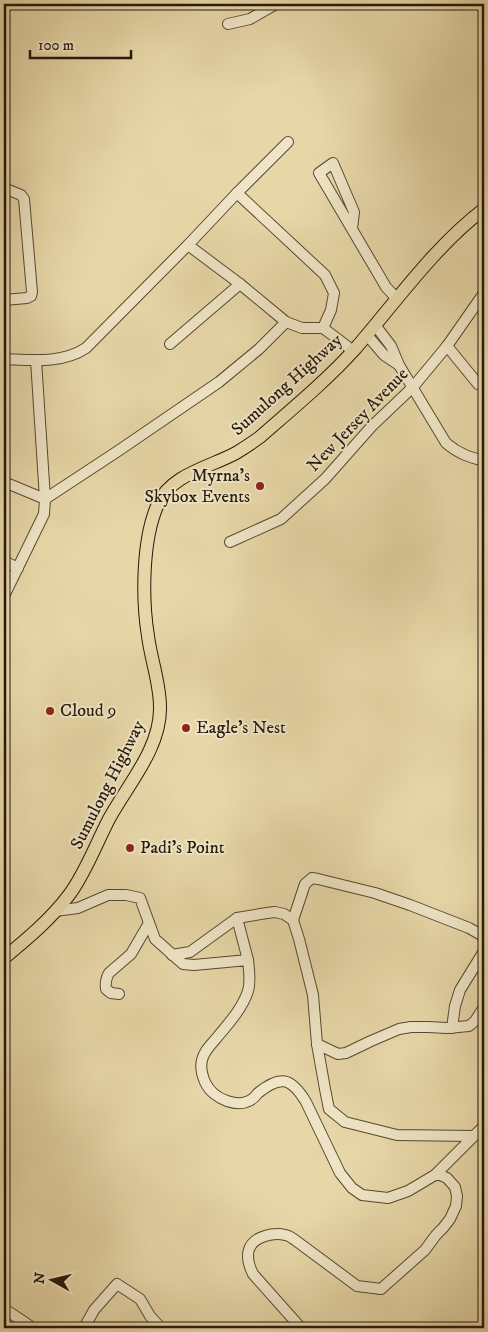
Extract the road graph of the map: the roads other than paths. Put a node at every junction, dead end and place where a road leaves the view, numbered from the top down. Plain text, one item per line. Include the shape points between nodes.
1 (276, 4) edge
2 (228, 24) dead end
3 (288, 142) dead end
4 (4, 188) edge
5 (237, 193) junction
6 (484, 209) edge
7 (352, 228) junction
8 (188, 245) junction
9 (240, 284) junction
10 (484, 293) edge
11 (397, 299) junction
12 (4, 300) edge
13 (286, 322) junction
14 (375, 325) junction
15 (323, 328) junction
16 (367, 335) junction
17 (170, 344) dead end
18 (447, 346) junction
19 (352, 352) junction
20 (4, 359) edge
21 (36, 360) junction
22 (399, 365) junction
23 (484, 385) edge
24 (413, 387) junction
25 (484, 461) edge
26 (4, 482) edge
27 (45, 499) junction
28 (230, 542) dead end
29 (4, 561) edge
30 (18, 568) junction
31 (4, 596) edge
32 (55, 911) junction
33 (237, 918) junction
34 (293, 920) junction
35 (149, 923) junction
36 (484, 941) edge
37 (484, 951) edge
38 (172, 955) junction
39 (4, 958) edge
40 (248, 960) junction
41 (119, 994) dead end
42 (484, 1007) edge
43 (452, 1028) junction
44 (317, 1044) junction
45 (484, 1126) edge
46 (474, 1136) junction
47 (435, 1175) junction
48 (4, 1310) edge
49 (33, 1328) edge
50 (84, 1328) edge
51 (160, 1328) edge
52 (301, 1328) edge

1 - 2 street via 250,19
3 - 5 street
4 - 12 street via 24,199 32,292 27,298
5 - 8 street
5 - 15 street via 325,275 334,294
6 - 11 main road, Sumulong Highway via 461,228
7 - 7 street via 319,173 333,163 354,212
7 - 11 street via 386,287
8 - 9 street
8 - 21 street via 86,348 67,357
9 - 13 street
9 - 17 street
10 - 18 street, New Jersey Avenue
11 - 14 main road, Sumulong Highway
13 - 15 street via 302,328
13 - 27 street via 219,382
14 - 16 main road, Sumulong Highway
14 - 22 street via 391,346
15 - 19 street
16 - 19 main road, Sumulong Highway
16 - 22 street via 384,355
18 - 23 street via 478,384
18 - 24 street, New Jersey Avenue
19 - 32 main road, Sumulong Highway via 254,441 237,453 180,479 159,500 149,533 145,574 148,636 160,696 158,728 148,754 111,816 72,892
20 - 21 street
21 - 27 street
22 - 24 street
24 - 25 street via 446,443 468,457
24 - 28 street, New Jersey Avenue via 372,426 325,479 281,519
26 - 27 street
27 - 30 street via 44,514
29 - 30 street
30 - 31 street
32 - 35 street via 78,908 108,895 126,895 140,898
32 - 39 main road, Sumulong Highway
33 - 34 street via 275,912
33 - 38 street via 190,952
33 - 40 street
34 - 36 street via 305,884 312,878 318,878 376,892 469,928 483,936
34 - 44 street via 312,995
35 - 38 street via 155,939
35 - 41 street via 132,954 107,976 106,989
37 - 43 street via 460,990
38 - 40 street via 184,964 194,965
40 - 47 street via 248,990 202,1061 201,1072 207,1087 222,1099 238,1103 248,1102 281,1080 299,1090 340,1173 362,1195 388,1198 408,1191
42 - 43 street via 469,1026
43 - 44 street via 400,1029 338,1054
44 - 46 street via 330,1109 345,1122 397,1135
45 - 46 street
46 - 47 street
47 - 52 street via 447,1178 455,1187 458,1196 450,1219 425,1250 381,1289 357,1286 285,1234 256,1240 248,1256 253,1274
48 - 49 street
50 - 51 street via 94,1310 117,1284 140,1298

